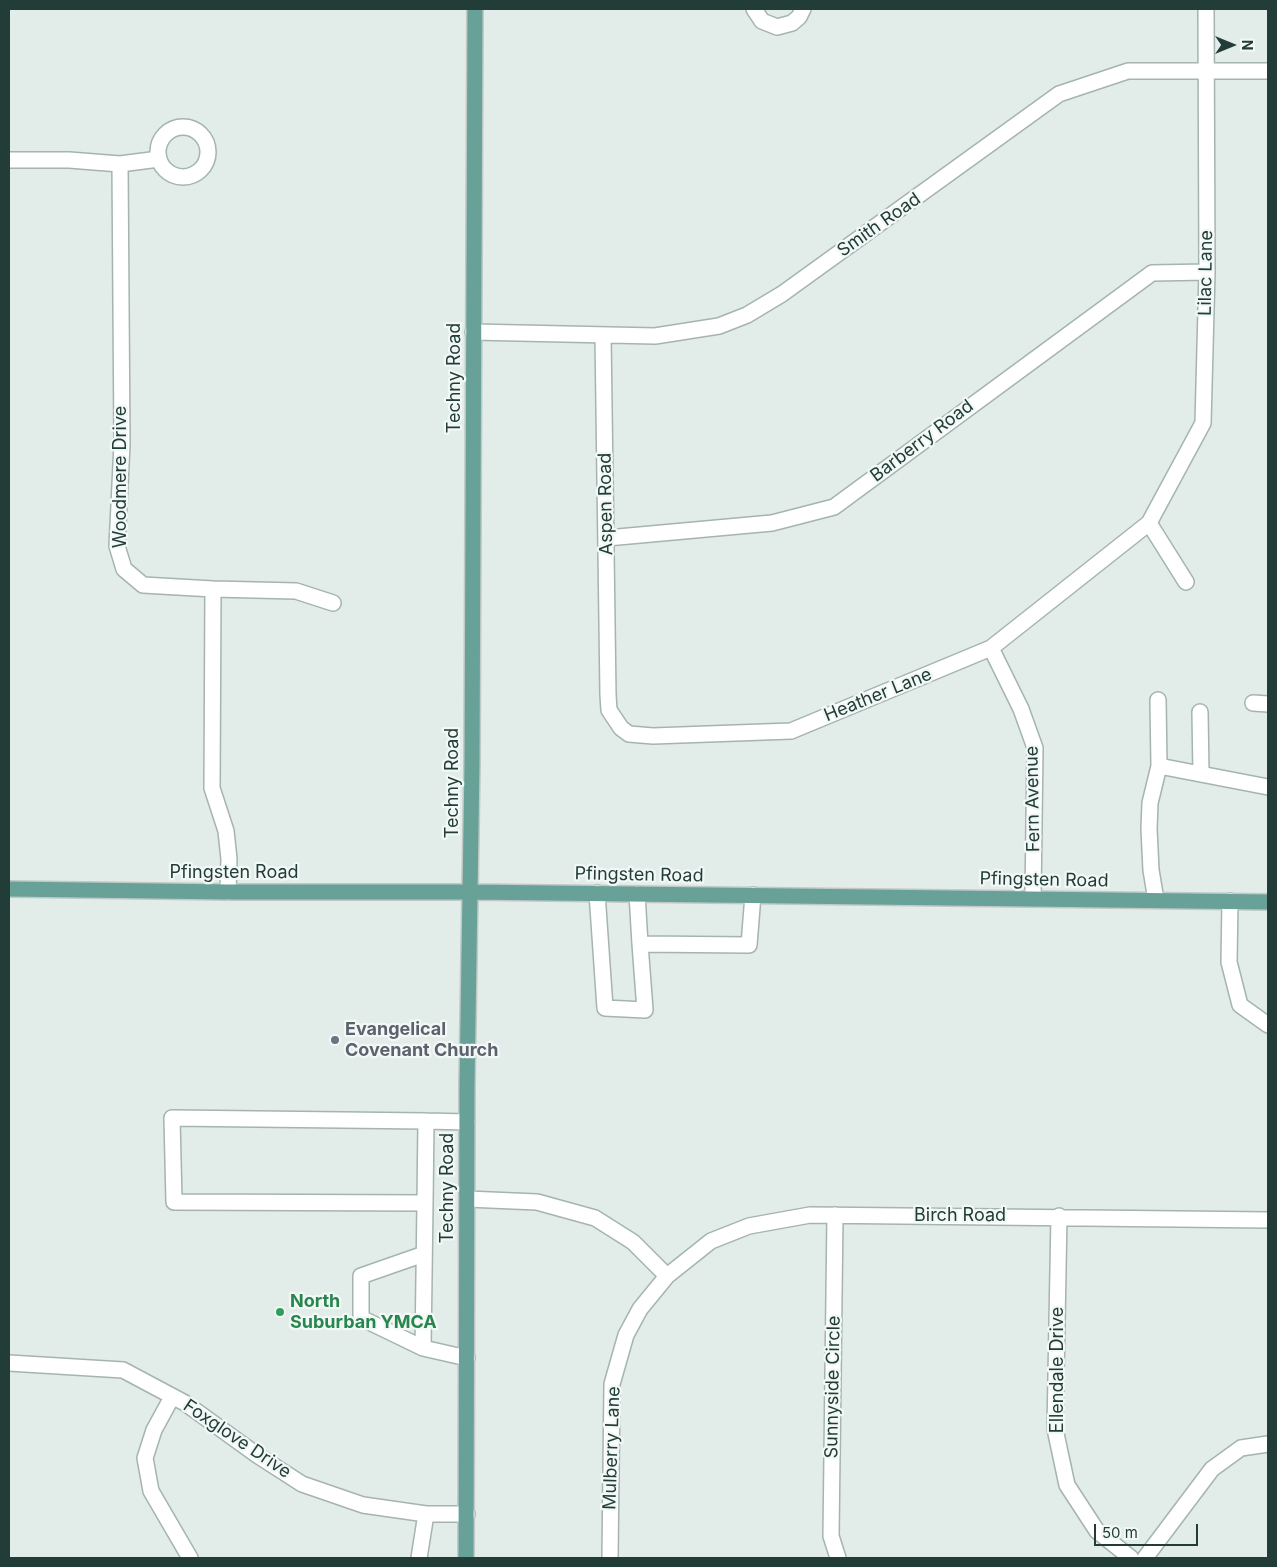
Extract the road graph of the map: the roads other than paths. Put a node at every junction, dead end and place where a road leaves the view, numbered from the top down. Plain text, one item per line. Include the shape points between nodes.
1 (475, 9) edge
2 (754, 9) edge
3 (803, 9) edge
4 (1206, 9) edge
5 (1206, 70) junction
6 (1268, 71) edge
7 (159, 158) dead end
8 (9, 160) edge
9 (120, 164) junction
10 (1207, 272) junction
11 (473, 332) junction
12 (603, 335) junction
13 (1149, 523) junction
14 (607, 538) junction
15 (1186, 582) dead end
16 (213, 590) junction
17 (333, 603) dead end
18 (991, 648) junction
19 (608, 674) joint
20 (1158, 700) dead end
21 (1253, 703) dead end
22 (1268, 704) edge
23 (1200, 712) dead end
24 (1159, 766) junction
25 (1201, 774) junction
26 (1268, 787) edge
27 (9, 889) edge
28 (228, 892) junction
29 (471, 892) junction
30 (597, 893) junction
31 (637, 894) junction
32 (753, 895) junction
33 (1033, 898) junction
34 (1156, 900) junction
35 (1230, 902) junction
36 (1268, 902) edge
37 (640, 944) junction
38 (1268, 1025) edge
39 (426, 1122) junction
40 (467, 1122) junction
41 (467, 1199) junction
42 (425, 1203) junction
43 (835, 1216) junction
44 (1059, 1216) junction
45 (1268, 1220) edge
46 (424, 1254) junction
47 (667, 1276) junction
48 (424, 1348) junction
49 (467, 1358) junction
50 (9, 1363) edge
51 (172, 1397) junction
52 (1268, 1444) edge
53 (426, 1514) junction
54 (467, 1514) junction
55 (190, 1558) edge
56 (418, 1558) edge
57 (466, 1558) edge
58 (610, 1558) edge
59 (838, 1558) edge
60 (1131, 1558) edge
61 (1145, 1558) edge

1 - 11 main road, Techny Road
2 - 3 street via 762,21 777,27 792,23
4 - 5 street, Lilac Lane
5 - 6 street, Smith Road
5 - 10 street, Lilac Lane
5 - 12 street, Smith Road via 1128,71 1059,94 782,294 747,315 719,326 655,336
7 - 9 street
8 - 9 street
9 - 16 street, Woodmere Drive via 122,444 117,546 124,569 143,585
10 - 13 street, Lilac Lane via 1203,424
10 - 14 street, Barberry Road via 1152,273 834,506 772,523
11 - 12 street, Smith Road
11 - 29 main road, Techny Road
12 - 14 street, Aspen Road
13 - 15 street
13 - 18 street, Heather Lane
14 - 19 street, Aspen Road
16 - 17 street, Woodmere Drive via 296,591
16 - 28 street via 212,788 226,831
18 - 19 street, Heather Lane via 791,731 629,734 620,728 609,710
18 - 33 street, Fern Avenue via 1022,709 1035,748
20 - 24 street
21 - 22 street
23 - 25 street
24 - 25 street
24 - 34 street via 1150,802 1149,829
25 - 26 street
27 - 28 main road, Pfingsten Road
28 - 29 main road, Pfingsten Road
29 - 30 main road, Pfingsten Road
29 - 40 main road, Techny Road
30 - 31 main road, Pfingsten Road
30 - 37 street via 605,1008 645,1010
31 - 32 main road, Pfingsten Road
31 - 37 street
32 - 33 main road, Pfingsten Road
32 - 37 street via 749,945
33 - 34 main road, Pfingsten Road
34 - 35 main road, Pfingsten Road
35 - 36 main road, Pfingsten Road
35 - 38 street via 1229,962 1240,1005
39 - 40 street
39 - 42 street
39 - 42 street via 172,1118 174,1202
40 - 41 main road, Techny Road
41 - 47 street via 537,1202 595,1218 633,1242
41 - 49 main road, Techny Road
42 - 46 street
43 - 44 street, Birch Road
43 - 47 street, Birch Road via 782,1218 749,1226 711,1241
43 - 59 street, Sunnyside Circle via 831,1536
44 - 45 street, Birch Road
44 - 60 street, Ellendale Drive via 1055,1429 1067,1485 1097,1531
46 - 48 street
46 - 48 street via 361,1276 361,1318
47 - 58 street, Mulberry Lane via 640,1309 626,1335 612,1384
48 - 49 street
49 - 54 main road, Techny Road
50 - 51 street, Foxglove Drive via 123,1370
51 - 53 street, Foxglove Drive via 302,1484 364,1505
51 - 55 street via 154,1430 145,1458 151,1491
52 - 61 street via 1241,1448 1212,1469
53 - 54 street, Foxglove Drive
53 - 56 street
54 - 57 main road, Techny Road

